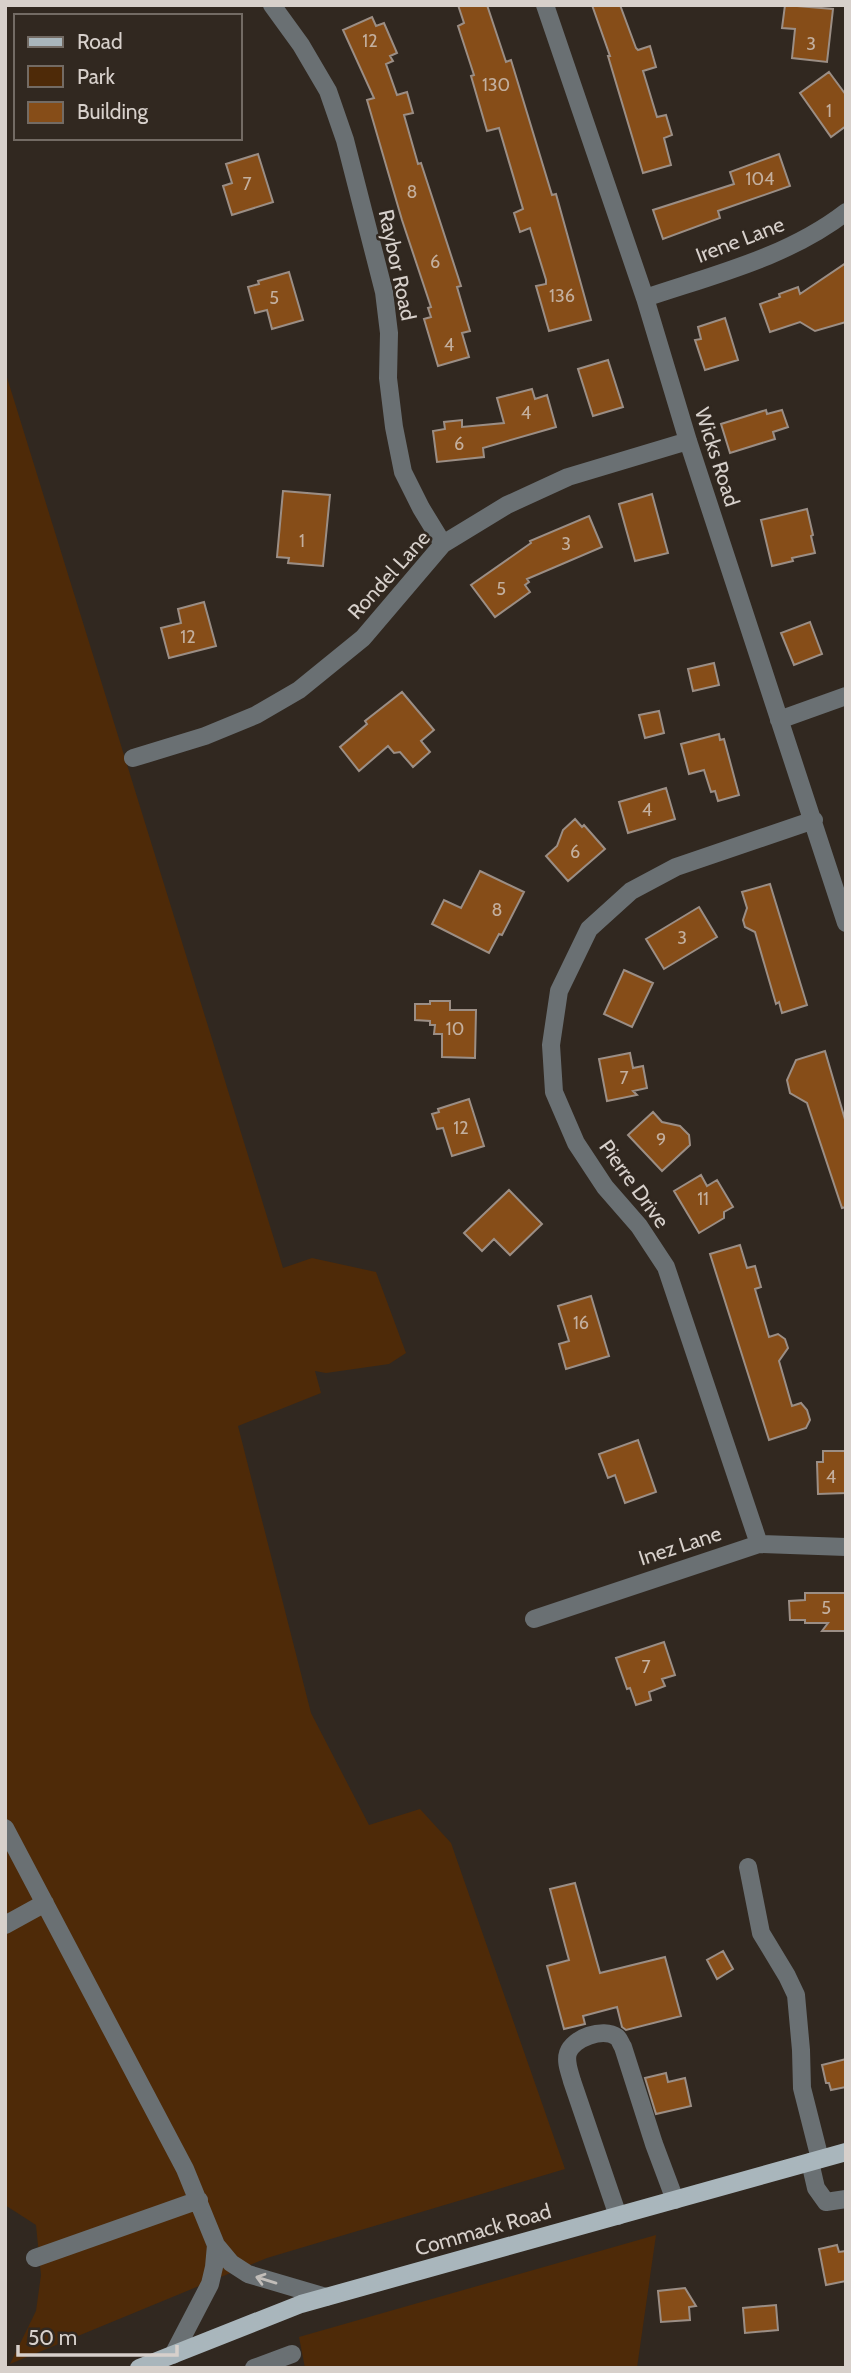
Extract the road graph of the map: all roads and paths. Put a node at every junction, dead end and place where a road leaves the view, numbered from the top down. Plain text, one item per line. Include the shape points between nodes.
1 (272, 5) edge
2 (545, 5) edge
3 (846, 212) edge
4 (645, 298) junction
5 (688, 441) junction
6 (443, 544) junction
7 (846, 696) edge
8 (779, 720) junction
9 (134, 758) dead end
10 (814, 820) junction
11 (846, 923) edge
12 (759, 1544) junction
13 (846, 1547) edge
14 (534, 1619) dead end
15 (5, 1828) edge
16 (748, 1867) dead end
17 (45, 1903) junction
18 (5, 1925) edge
19 (846, 2152) edge
20 (815, 2161) junction
21 (846, 2199) edge
22 (199, 2200) junction
23 (675, 2200) junction
24 (618, 2216) junction
25 (216, 2245) junction
26 (34, 2258) dead end
27 (326, 2297) junction
28 (292, 2354) dead end
29 (173, 2355) junction
30 (139, 2368) edge
31 (254, 2368) edge

1 - 6 street, Raybor Road via 328,91 345,140 384,292 388,378 403,472
2 - 4 street, Wicks Road
3 - 4 street, Irene Lane via 793,246
4 - 5 street, Wicks Road
5 - 6 street, Rondel Lane via 568,477 507,505
5 - 8 street, Wicks Road
6 - 9 street, Rondel Lane via 363,638 299,690 256,715
7 - 8 street
8 - 10 street, Wicks Road
10 - 11 street, Wicks Road
10 - 12 street, Pierre Drive via 676,867 631,891 589,929 559,991 551,1045 554,1092 576,1143 666,1268
12 - 13 street, Inez Lane
12 - 14 street, Inez Lane
15 - 17 street
16 - 20 street via 761,1933 796,1995 802,2088
17 - 18 street
17 - 22 street
19 - 20 main road, Commack Road
20 - 21 street via 820,2196 826,2202
20 - 23 main road, Commack Road
22 - 25 street
22 - 26 street
23 - 24 main road, Commack Road
23 - 24 street via 623,2047 617,2037 594,2035 573,2044 567,2059
24 - 27 main road, Commack Road
27 -> 25 street via 248,2274
25 - 29 street via 210,2284
27 - 29 main road, Commack Road
28 - 31 street
29 - 30 main road, Commack Road

